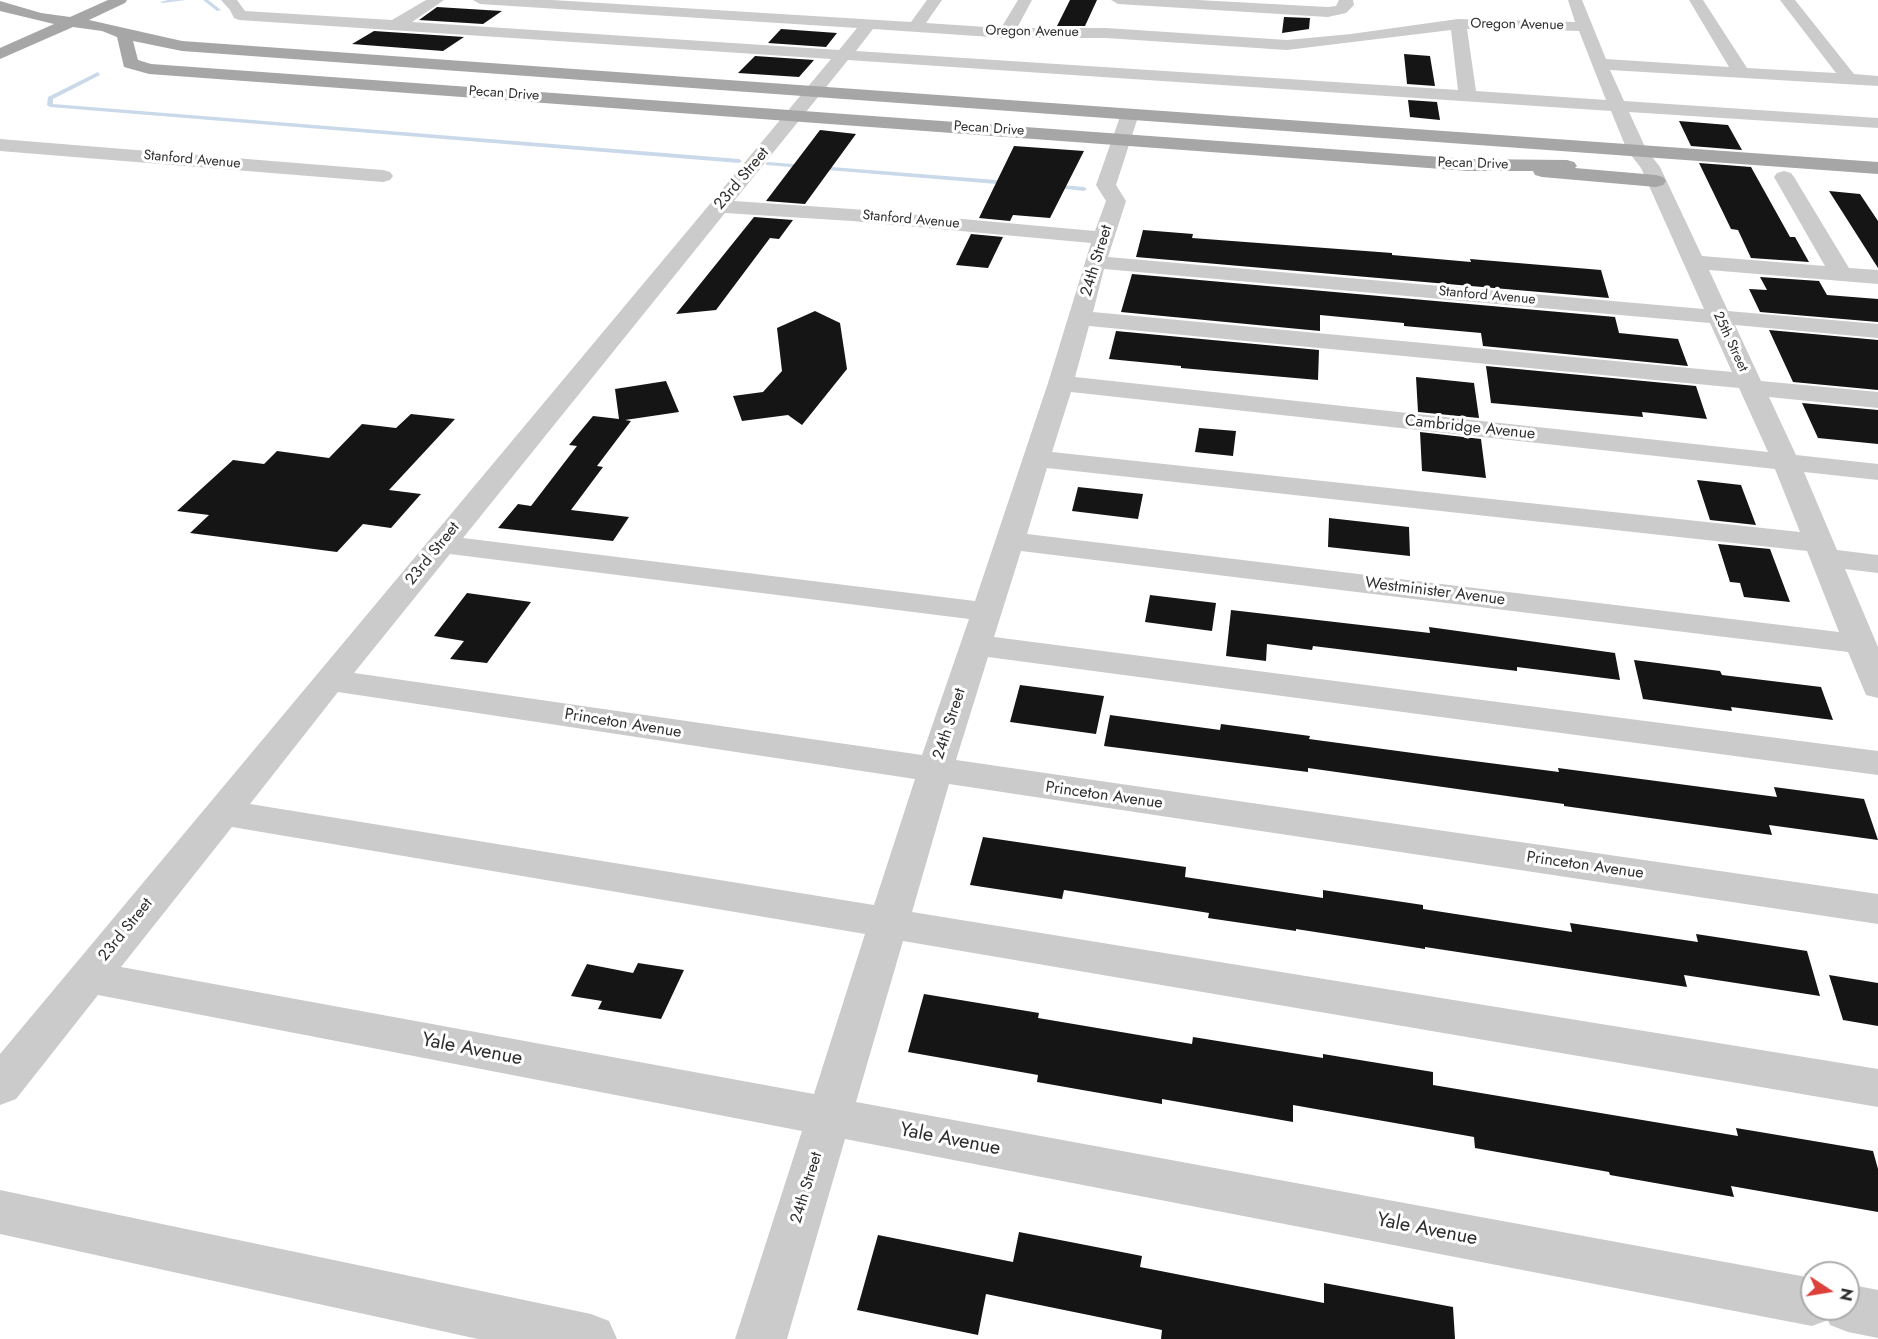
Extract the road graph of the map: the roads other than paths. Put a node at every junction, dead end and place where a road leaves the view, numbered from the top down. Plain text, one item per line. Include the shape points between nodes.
1 (107, 0) edge
2 (120, 0) edge
3 (228, 0) edge
4 (437, 0) edge
5 (480, 0) edge
6 (935, 0) edge
7 (1025, 0) edge
8 (1346, 0) edge
9 (1575, 0) edge
10 (1696, 0) edge
11 (1787, 0) edge
12 (531, 2) edge
13 (5, 7) edge
14 (835, 7) dead end
15 (1113, 13) edge
16 (1227, 19) edge
17 (73, 21) junction
18 (823, 21) junction
19 (869, 24) junction
20 (1458, 24) junction
21 (395, 25) junction
22 (916, 27) junction
23 (1584, 27) junction
24 (1006, 33) junction
25 (125, 42) junction
26 (100, 43) dead end
27 (62, 44) dead end
28 (0, 55) edge
29 (844, 55) junction
30 (1599, 64) junction
31 (1088, 72) junction
32 (1742, 72) junction
33 (1849, 79) junction
34 (1878, 81) edge
35 (815, 91) junction
36 (1468, 96) junction
37 (1618, 106) junction
38 (796, 115) junction
39 (1878, 123) edge
40 (1125, 126) junction
41 (0, 145) edge
42 (1637, 150) junction
43 (1878, 168) edge
44 (1653, 174) junction
45 (383, 176) dead end
46 (1784, 177) junction
47 (1878, 184) edge
48 (719, 206) junction
49 (1099, 250) junction
50 (1694, 262) junction
51 (1841, 274) junction
52 (1878, 277) edge
53 (1718, 316) junction
54 (1079, 318) junction
55 (1878, 331) edge
56 (1061, 383) junction
57 (1749, 385) junction
58 (1878, 400) edge
59 (1036, 459) junction
60 (1786, 462) junction
61 (1878, 472) edge
62 (1011, 541) junction
63 (442, 544) junction
64 (1822, 550) junction
65 (1878, 564) edge
66 (987, 612) junction
67 (976, 645) junction
68 (1871, 665) edge
69 (330, 680) junction
70 (1878, 763) edge
71 (935, 771) junction
72 (222, 812) junction
73 (1878, 909) edge
74 (888, 924) junction
75 (88, 977) junction
76 (0, 1086) edge
77 (1878, 1088) edge
78 (828, 1118) junction
79 (0, 1212) edge
80 (1800, 1300) edge
81 (1860, 1310) edge
82 (1878, 1314) edge
83 (591, 1339) edge
84 (761, 1339) edge

1 - 13 main road via 50,11
2 - 17 main road
3 - 21 street via 239,15
4 - 21 street
5 - 12 street, Oregon Avenue
6 - 22 street
7 - 24 street
8 - 16 street via 1341,10
9 - 23 street, 25th Street
10 - 32 street
11 - 33 street
12 - 18 street, Oregon Avenue
13 - 17 main road, Pecan Drive
14 - 18 street
15 - 16 street, Oregon Avenue
15 - 16 street
15 - 24 street, Oregon Avenue
15 - 31 street
16 - 20 street, Oregon Avenue via 1287,45
17 - 25 main road, Pecan Drive via 105,27
17 - 28 main road
18 - 19 street, Oregon Avenue
19 - 22 street, Oregon Avenue
19 - 29 street, 23rd Street
20 - 23 street, Oregon Avenue
20 - 36 street
21 - 29 street
22 - 24 street, Oregon Avenue
23 - 30 street, 25th Street
25 - 26 main road
25 - 35 main road, Pecan Drive
25 - 38 main road, Pecan Drive via 130,63 149,69
27 - 28 main road
29 - 31 street
29 - 35 street, 23rd Street
30 - 32 street
30 - 37 street, 25th Street
31 - 36 street
32 - 33 street
33 - 34 street
35 - 38 street, 23rd Street
35 - 40 main road, Pecan Drive
36 - 37 street
37 - 39 street
37 - 42 street, 25th Street
38 - 40 main road, Pecan Drive
38 - 48 street, 23rd Street
40 - 42 main road, Pecan Drive
40 - 44 main road, Pecan Drive via 1469,165
40 - 49 street, 24th Street via 1106,185 1116,201
41 - 45 street, Stanford Avenue
42 - 43 main road, Pecan Drive
42 - 44 street, 25th Street
44 - 46 main road
44 - 50 street, 25th Street
46 - 47 main road
46 - 51 street
48 - 49 street, Stanford Avenue via 852,215
48 - 63 street, 23rd Street
49 - 53 street, Stanford Avenue
49 - 54 street, 24th Street
50 - 51 street
50 - 53 street, 25th Street
51 - 52 street
53 - 55 street, Stanford Avenue
53 - 57 street, 25th Street
54 - 56 street, 24th Street
54 - 57 street
56 - 59 street, 24th Street
56 - 60 street, Cambridge Avenue
57 - 58 street
57 - 60 street, 25th Street
59 - 62 street, 24th Street
59 - 64 street
60 - 61 street, Cambridge Avenue
60 - 64 street, 25th Street
62 - 66 street, 24th Street
62 - 68 street, Westminister Avenue
63 - 66 street
63 - 69 street, 23rd Street
64 - 65 street
64 - 68 street, 25th Street
66 - 67 street, 24th Street
67 - 70 street
67 - 71 street, 24th Street
69 - 71 street, Princeton Avenue
69 - 72 street, 23rd Street
71 - 73 street, Princeton Avenue
71 - 74 street, 24th Street
72 - 74 street
72 - 75 street, 23rd Street
74 - 77 street
74 - 78 street, 24th Street
75 - 76 street, 23rd Street
75 - 78 street, Yale Avenue
78 - 80 street, Yale Avenue
78 - 84 street, 24th Street
79 - 83 street
81 - 82 street

